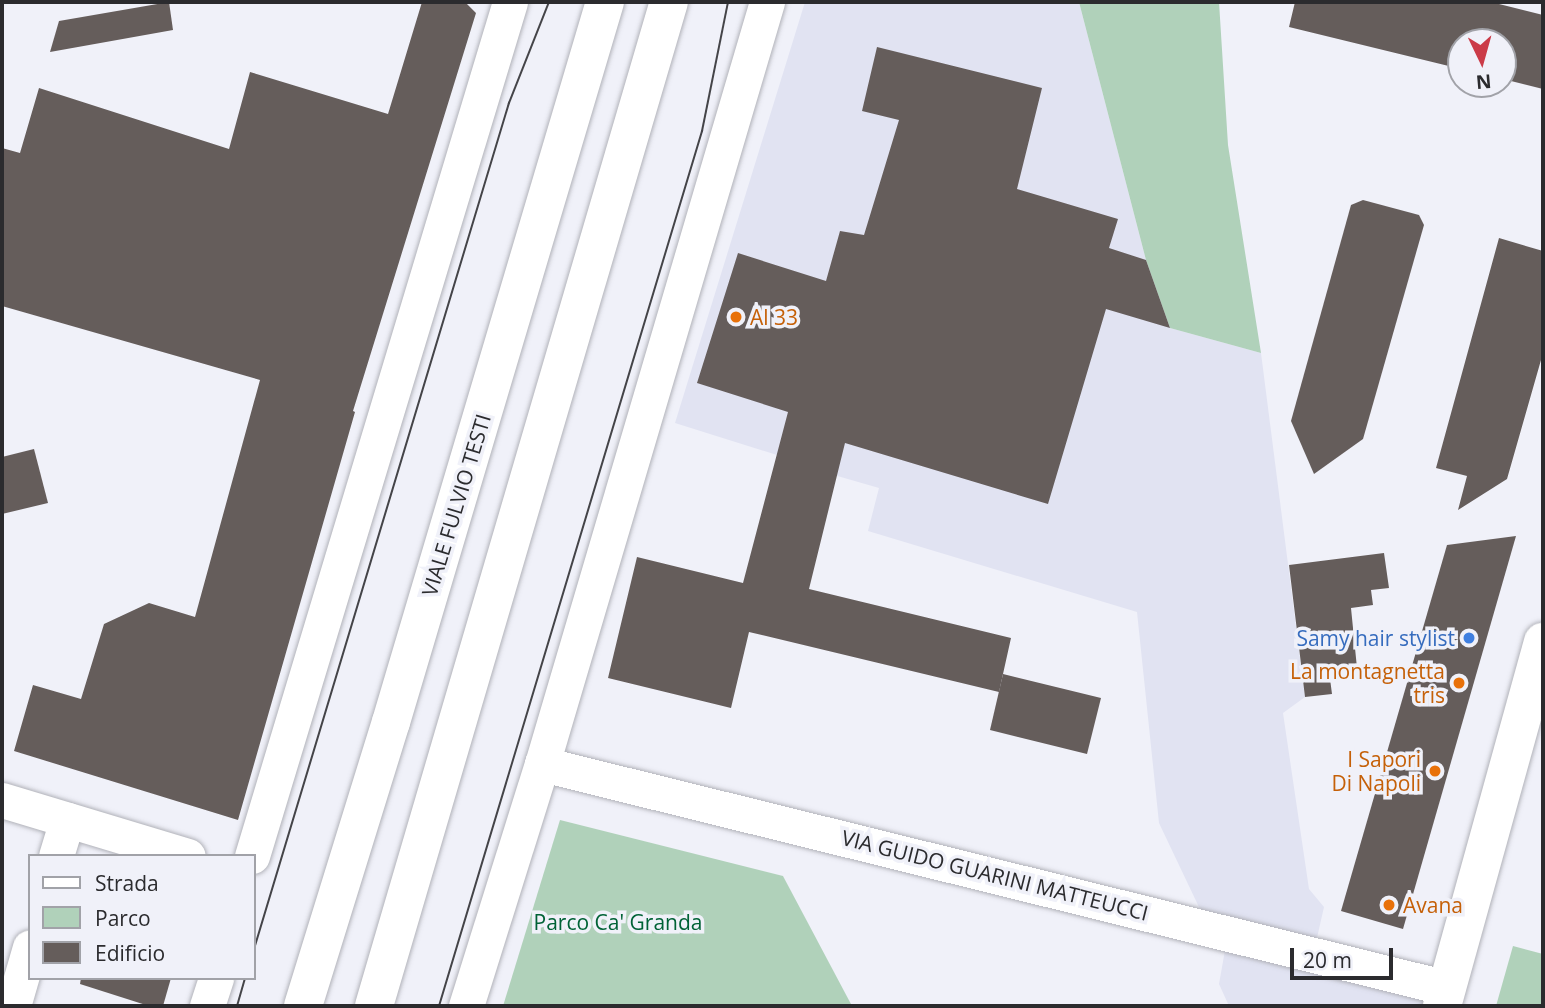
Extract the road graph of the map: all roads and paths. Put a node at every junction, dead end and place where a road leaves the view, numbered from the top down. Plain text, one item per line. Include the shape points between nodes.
1 (510, 2) edge
2 (605, 2) edge
3 (669, 2) edge
4 (767, 2) edge
5 (1543, 642) edge
6 (542, 764) junction
7 (2, 800) edge
8 (67, 820) junction
9 (58, 854) edge
10 (181, 854) edge
11 (253, 854) edge
12 (28, 954) edge
13 (215, 980) edge
14 (1444, 997) edge
15 (13, 1006) edge
16 (207, 1006) edge
17 (303, 1006) edge
18 (374, 1006) edge
19 (466, 1006) edge

1 - 11 street
2 - 17 main road, VIALE FULVIO TESTI
3 - 18 main road
4 - 6 street
5 - 14 main road
6 - 14 street, VIA GUIDO GUARINI MATTEUCCI
6 - 19 street
7 - 8 street
8 - 9 street
8 - 10 street
12 - 15 street
13 - 16 street

